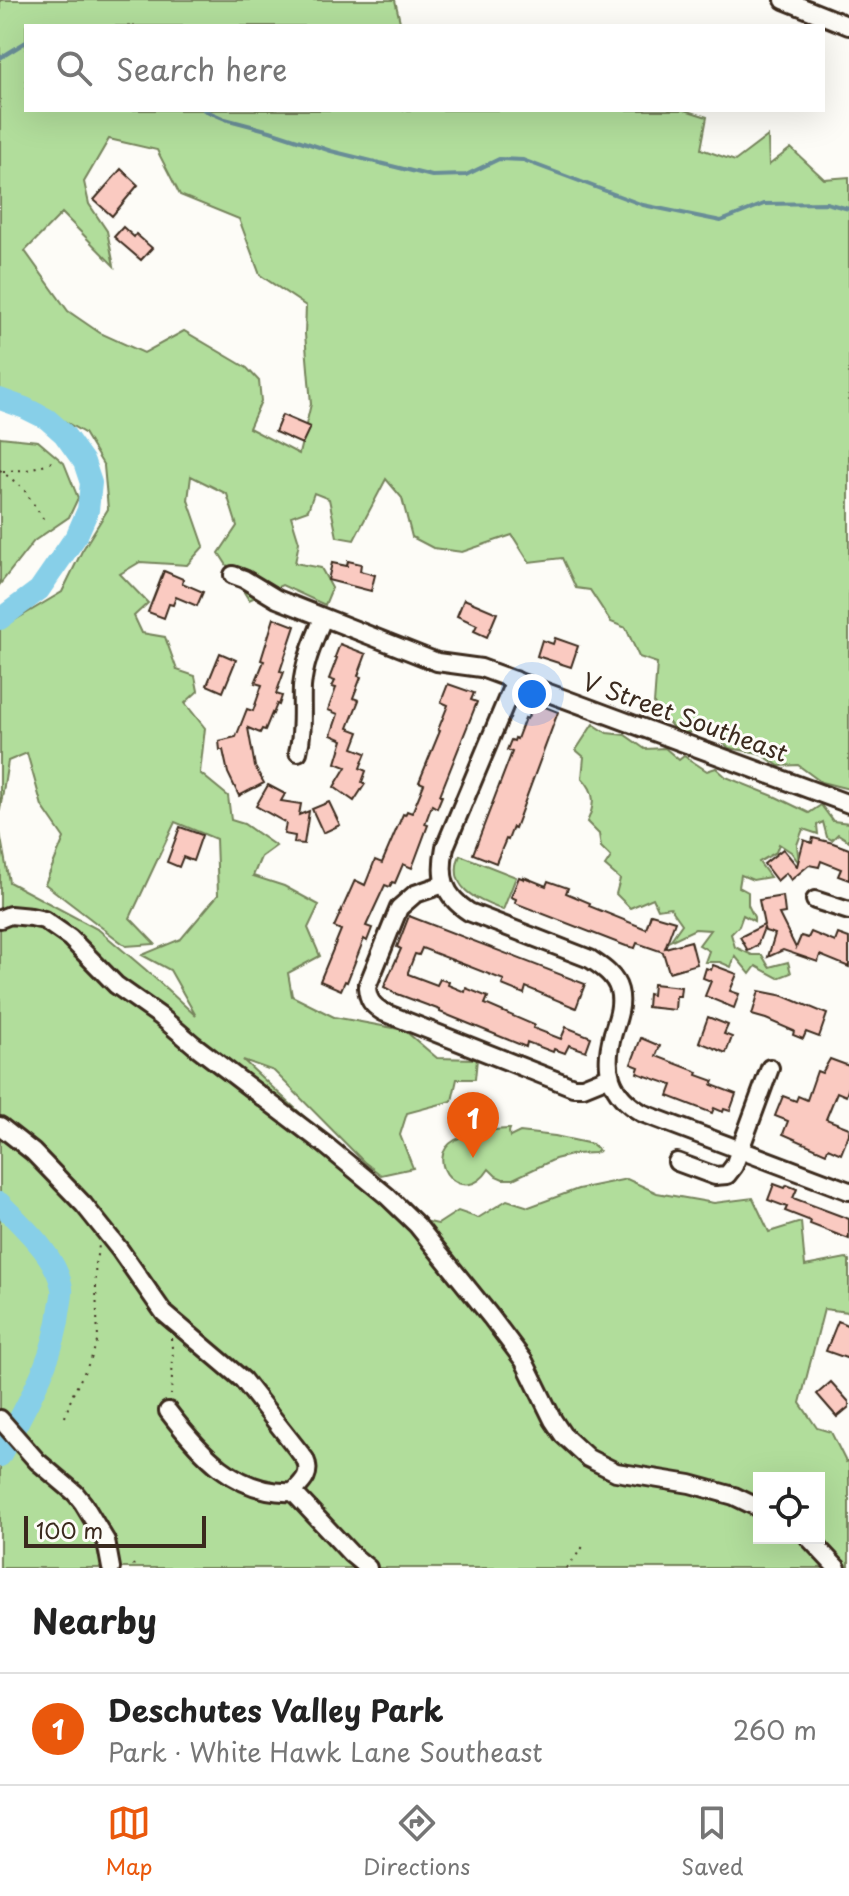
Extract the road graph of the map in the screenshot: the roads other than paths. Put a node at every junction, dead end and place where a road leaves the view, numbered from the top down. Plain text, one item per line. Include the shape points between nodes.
1 (794, 2) edge
2 (849, 26) edge
3 (233, 575) dead end
4 (323, 618) junction
5 (515, 680) junction
6 (298, 752) dead end
7 (849, 804) edge
8 (444, 884) junction
9 (815, 900) dead end
10 (849, 911) edge
11 (0, 919) edge
12 (770, 1068) dead end
13 (610, 1076) junction
14 (0, 1126) edge
15 (739, 1148) junction
16 (677, 1162) dead end
17 (849, 1191) edge
18 (168, 1411) road end
19 (0, 1419) edge
20 (293, 1492) junction
21 (753, 1505) edge
22 (815, 1544) edge
23 (111, 1568) edge
24 (368, 1568) edge
25 (837, 1568) edge

1 - 2 street
3 - 4 street, V Street Southeast
4 - 5 street, V Street Southeast via 437,662 481,668
4 - 6 street via 304,671
5 - 7 street, V Street Southeast
5 - 8 street via 445,847
8 - 13 street via 469,912 590,959 613,978 620,1002 608,1055
8 - 13 street via 415,894 399,908 367,987 372,1005 573,1087
9 - 10 street
11 - 21 street via 10,915 44,920 70,938 116,985 387,1196 491,1317 524,1361 563,1435 588,1458 616,1472 690,1484
12 - 15 street
13 - 15 street via 628,1105 642,1113
14 - 20 street via 84,1205 164,1313 243,1380 308,1465 307,1476
15 - 16 street via 731,1171 722,1177
15 - 17 street
18 - 20 street via 237,1480 271,1492
19 - 23 street via 90,1512 106,1541
20 - 24 street
22 - 25 street

